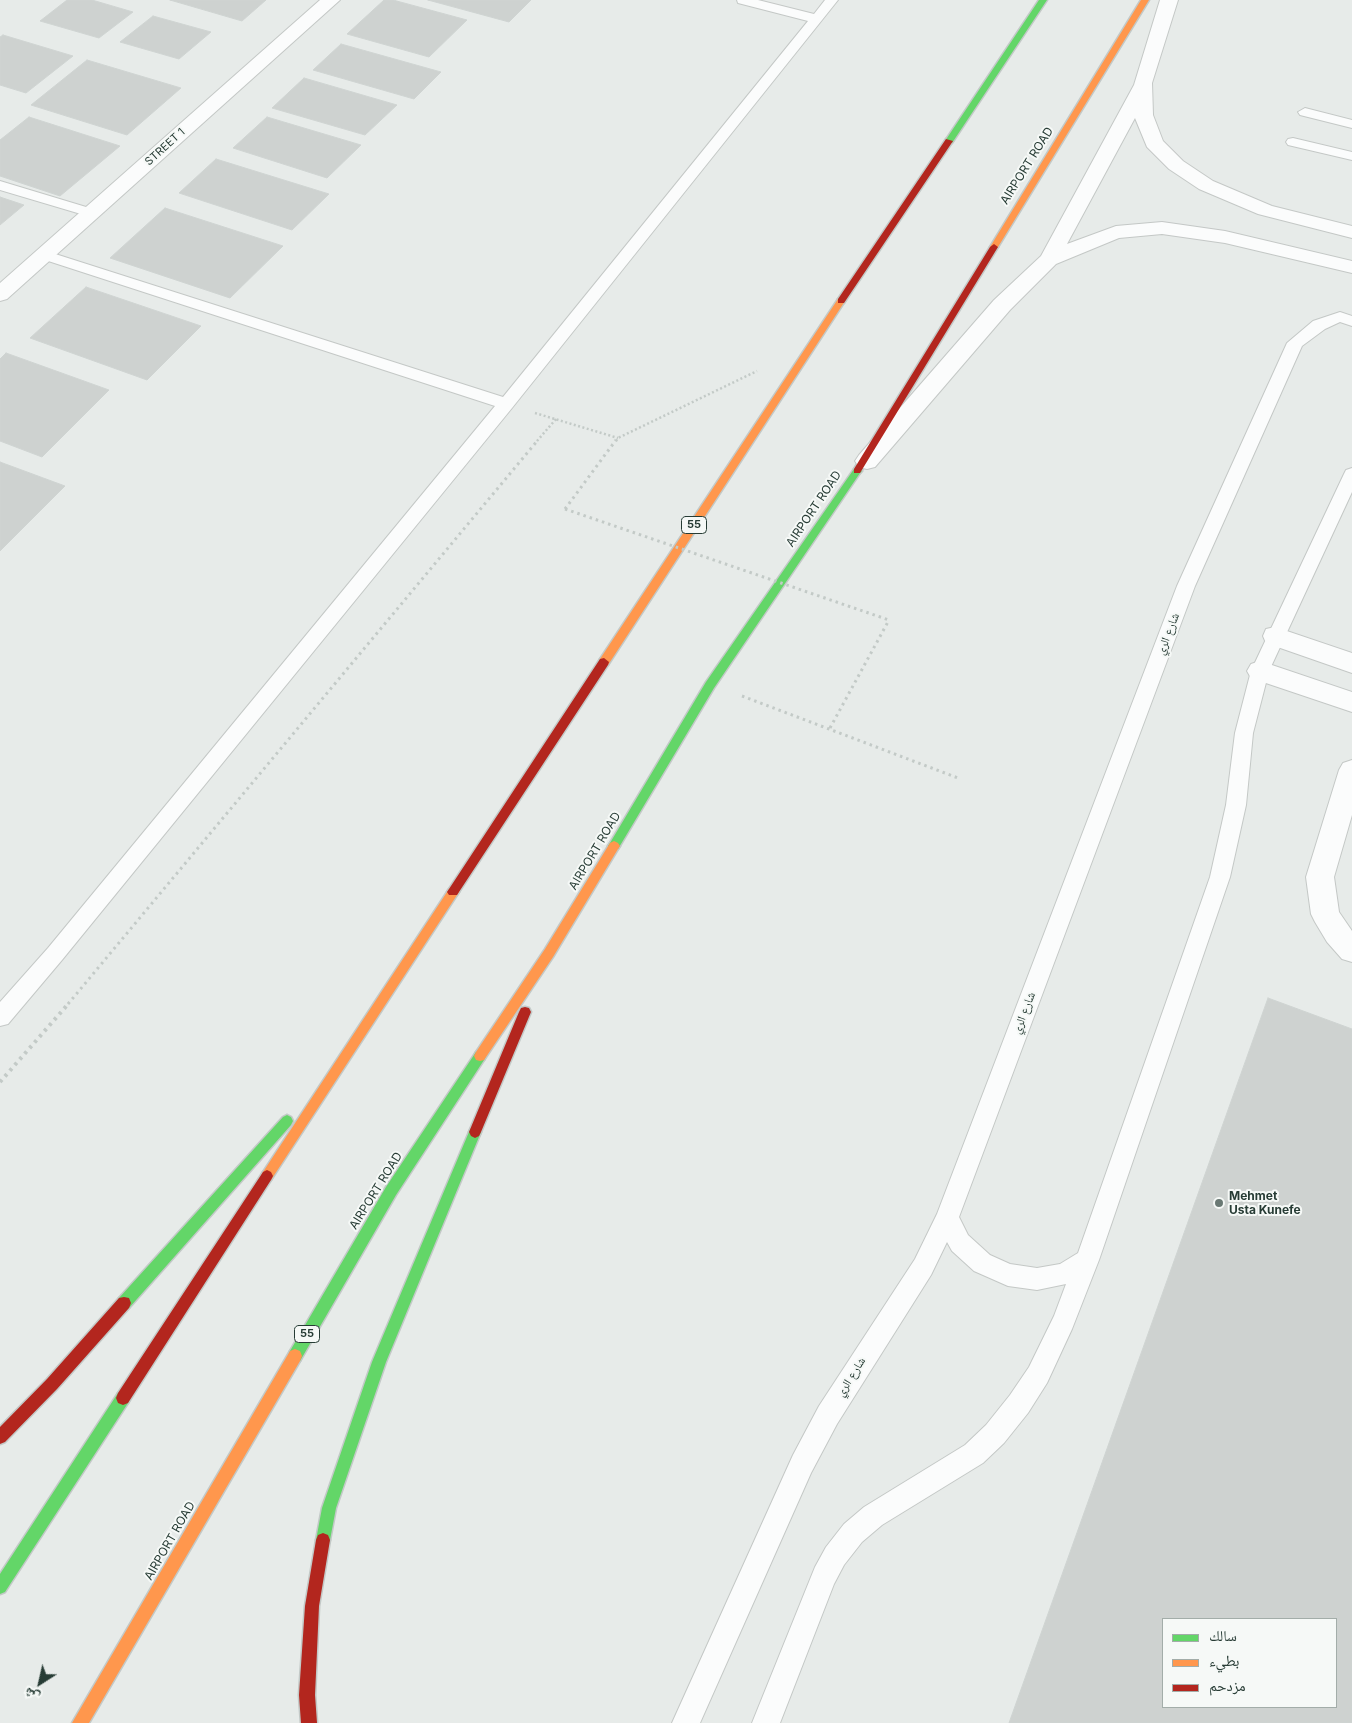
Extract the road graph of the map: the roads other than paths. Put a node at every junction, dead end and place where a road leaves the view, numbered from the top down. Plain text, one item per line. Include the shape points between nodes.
1 (331, 0) edge
2 (743, 0) edge
3 (832, 0) edge
4 (1043, 0) edge
5 (1145, 0) edge
6 (1169, 0) edge
7 (817, 19) junction
8 (1144, 83) junction
9 (1305, 112) dead end
10 (1352, 124) edge
11 (1293, 142) dead end
12 (1352, 156) edge
13 (0, 184) edge
14 (91, 213) junction
15 (1352, 232) edge
16 (44, 255) junction
17 (1049, 259) junction
18 (1352, 267) edge
19 (0, 294) edge
20 (1352, 321) edge
21 (506, 404) junction
22 (1352, 474) edge
23 (850, 482) junction
24 (1275, 636) junction
25 (1352, 663) edge
26 (1260, 671) junction
27 (1352, 702) edge
28 (1352, 770) edge
29 (1352, 950) edge
30 (549, 953) junction
31 (0, 1017) edge
32 (348, 1052) junction
33 (947, 1218) junction
34 (1087, 1260) junction
35 (0, 1437) edge
36 (0, 1587) edge
37 (80, 1723) edge
38 (309, 1723) edge
39 (686, 1723) edge
40 (766, 1723) edge

1 - 14 street, STREET 1
2 - 7 lane
3 - 7 lane
4 - 32 highway, 55
5 - 23 highway, AIRPORT ROAD / 55
6 - 8 street
7 - 21 lane
8 - 15 street via 1142,114 1154,143 1176,165 1206,185 1265,210
8 - 17 street
9 - 10 lane
11 - 12 lane
13 - 14 lane
14 - 16 street, STREET 1
16 - 19 street, STREET 1
16 - 21 lane
17 - 18 street via 1116,232 1162,228 1225,236
17 - 23 street via 1002,305
20 - 33 lane, شارع الري via 1340,317 1319,325 1294,342 1186,586
21 - 31 lane
22 - 24 lane
23 - 30 highway, AIRPORT ROAD / 55 via 710,685
24 - 25 street
24 - 26 lane
26 - 27 street
26 - 34 lane via 1244,733 1236,805 1220,877
28 - 29 street via 1320,877 1325,914
30 - 37 highway, AIRPORT ROAD / 55 via 391,1191
30 - 38 highway via 379,1362 329,1508 312,1606 307,1695
32 - 35 highway via 52,1384
32 - 36 highway, 55
33 - 34 lane via 960,1242 982,1263 1008,1275 1037,1279 1064,1274
33 - 39 lane, شارع الري via 923,1267 837,1400 807,1456
34 - 40 lane via 1064,1321 1038,1375 995,1434 974,1454 873,1516 853,1533 835,1556 824,1576

